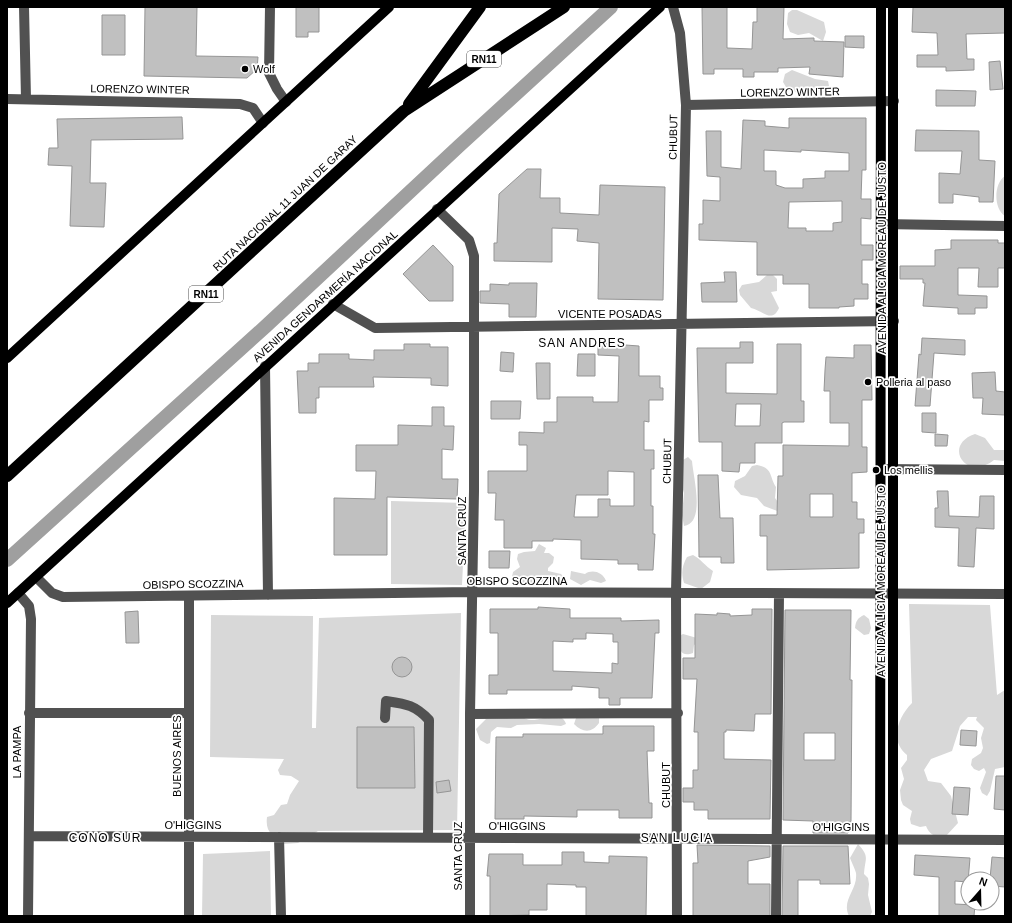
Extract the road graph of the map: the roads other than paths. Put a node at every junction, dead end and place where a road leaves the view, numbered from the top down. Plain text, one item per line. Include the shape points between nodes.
1 (24, 7) edge
2 (270, 7) edge
3 (389, 7) edge
4 (480, 7) edge
5 (564, 7) edge
6 (660, 7) edge
7 (673, 7) edge
8 (881, 7) edge
9 (894, 7) edge
10 (7, 99) edge
11 (26, 99) junction
12 (894, 101) junction
13 (286, 102) junction
14 (881, 102) junction
15 (686, 105) junction
16 (404, 111) junction
17 (263, 123) junction
18 (437, 209) junction
19 (893, 223) junction
20 (881, 224) junction
21 (1005, 226) edge
22 (333, 304) junction
23 (881, 322) junction
24 (894, 322) junction
25 (682, 325) junction
26 (475, 327) junction
27 (7, 358) edge
28 (265, 366) junction
29 (880, 469) junction
30 (893, 469) junction
31 (1005, 470) edge
32 (7, 476) edge
33 (36, 577) junction
34 (473, 592) junction
35 (18, 593) junction
36 (676, 593) junction
37 (779, 594) junction
38 (880, 594) junction
39 (893, 594) junction
40 (1005, 594) edge
41 (268, 595) junction
42 (189, 597) junction
43 (7, 603) edge
44 (29, 713) junction
45 (189, 713) junction
46 (678, 713) junction
47 (470, 714) junction
48 (384, 718) dead end
49 (29, 836) junction
50 (189, 837) junction
51 (280, 837) junction
52 (428, 838) junction
53 (470, 838) junction
54 (678, 839) junction
55 (777, 839) junction
56 (880, 839) junction
57 (893, 840) junction
58 (1005, 840) edge
59 (28, 916) edge
60 (189, 916) edge
61 (281, 916) edge
62 (470, 916) edge
63 (677, 916) edge
64 (776, 916) edge
65 (880, 916) edge
66 (893, 916) edge

1 - 11 street
2 - 13 street via 269,73
3 - 13 main road
4 - 16 highway, RUTA NACIONAL 11 JUAN DE GARAY / RN11
5 - 16 highway, RUTA NACIONAL 11 JUAN DE GARAY / RN11
6 - 18 main road, AVENIDA GENDARMERÍA NACIONAL
7 - 15 street, CHUBUT via 680,33
8 - 14 main road, AVENIDA ALICIA MOREAU DE JUSTO
9 - 12 main road, AVENIDA ALICIA MOREAU DE JUSTO
10 - 11 street, LORENZO WINTER
11 - 17 street, LORENZO WINTER via 240,104 253,108
12 - 14 street, LORENZO WINTER
12 - 19 main road, AVENIDA ALICIA MOREAU DE JUSTO
13 - 17 main road
14 - 15 street, LORENZO WINTER
14 - 20 main road, AVENIDA ALICIA MOREAU DE JUSTO
15 - 25 street, CHUBUT
16 - 32 highway, RUTA NACIONAL 11 JUAN DE GARAY / RN11
17 - 27 main road
18 - 22 main road, AVENIDA GENDARMERÍA NACIONAL
18 - 26 street, SANTA CRUZ via 469,240 474,256
19 - 20 street
19 - 21 street
19 - 24 main road, AVENIDA ALICIA MOREAU DE JUSTO
20 - 23 main road, AVENIDA ALICIA MOREAU DE JUSTO
22 - 26 street, VICENTE POSADAS via 375,328
22 - 28 main road, AVENIDA GENDARMERÍA NACIONAL
23 - 24 street, VICENTE POSADAS
23 - 25 street, VICENTE POSADAS
23 - 29 main road, AVENIDA ALICIA MOREAU DE JUSTO
24 - 30 main road, AVENIDA ALICIA MOREAU DE JUSTO
25 - 26 street, VICENTE POSADAS
25 - 36 street, CHUBUT
26 - 34 street, SANTA CRUZ
28 - 33 main road, AVENIDA GENDARMERÍA NACIONAL
28 - 41 street
29 - 30 street
29 - 38 main road, AVENIDA ALICIA MOREAU DE JUSTO
30 - 31 street
30 - 39 main road, AVENIDA ALICIA MOREAU DE JUSTO
33 - 35 main road, AVENIDA GENDARMERÍA NACIONAL
33 - 42 street, OBISPO SCOZZINA via 52,593 63,597
34 - 36 street, OBISPO SCOZZINA
34 - 41 street, OBISPO SCOZZINA
34 - 47 street, SANTA CRUZ
35 - 43 main road, AVENIDA GENDARMERÍA NACIONAL
35 - 44 street, LA PAMPA via 29,606 31,619
36 - 37 street, OBISPO SCOZZINA
36 - 46 street, CHUBUT
37 - 38 street, OBISPO SCOZZINA
37 - 55 street
38 - 39 street, OBISPO SCOZZINA
38 - 56 main road, AVENIDA ALICIA MOREAU DE JUSTO
39 - 40 street, OBISPO SCOZZINA
39 - 57 main road, AVENIDA ALICIA MOREAU DE JUSTO
41 - 42 street, OBISPO SCOZZINA
42 - 45 street, BUENOS AIRES
44 - 45 street
44 - 49 street, LA PAMPA
45 - 50 street, BUENOS AIRES
46 - 47 street
46 - 54 street, CHUBUT
47 - 53 street, SANTA CRUZ
48 - 52 street via 386,700 409,704 429,720
49 - 50 street, O'HIGGINS
49 - 59 street, LA PAMPA
50 - 51 street, O'HIGGINS
50 - 60 street, BUENOS AIRES
51 - 52 street, O'HIGGINS
51 - 61 street
52 - 53 street, O'HIGGINS
53 - 54 street, O'HIGGINS
53 - 62 street, SANTA CRUZ
54 - 55 street, O'HIGGINS
54 - 63 street, CHUBUT
55 - 56 street, O'HIGGINS
55 - 64 street
56 - 57 street, O'HIGGINS
56 - 65 main road, AVENIDA ALICIA MOREAU DE JUSTO
57 - 58 street, O'HIGGINS
57 - 66 main road, AVENIDA ALICIA MOREAU DE JUSTO

